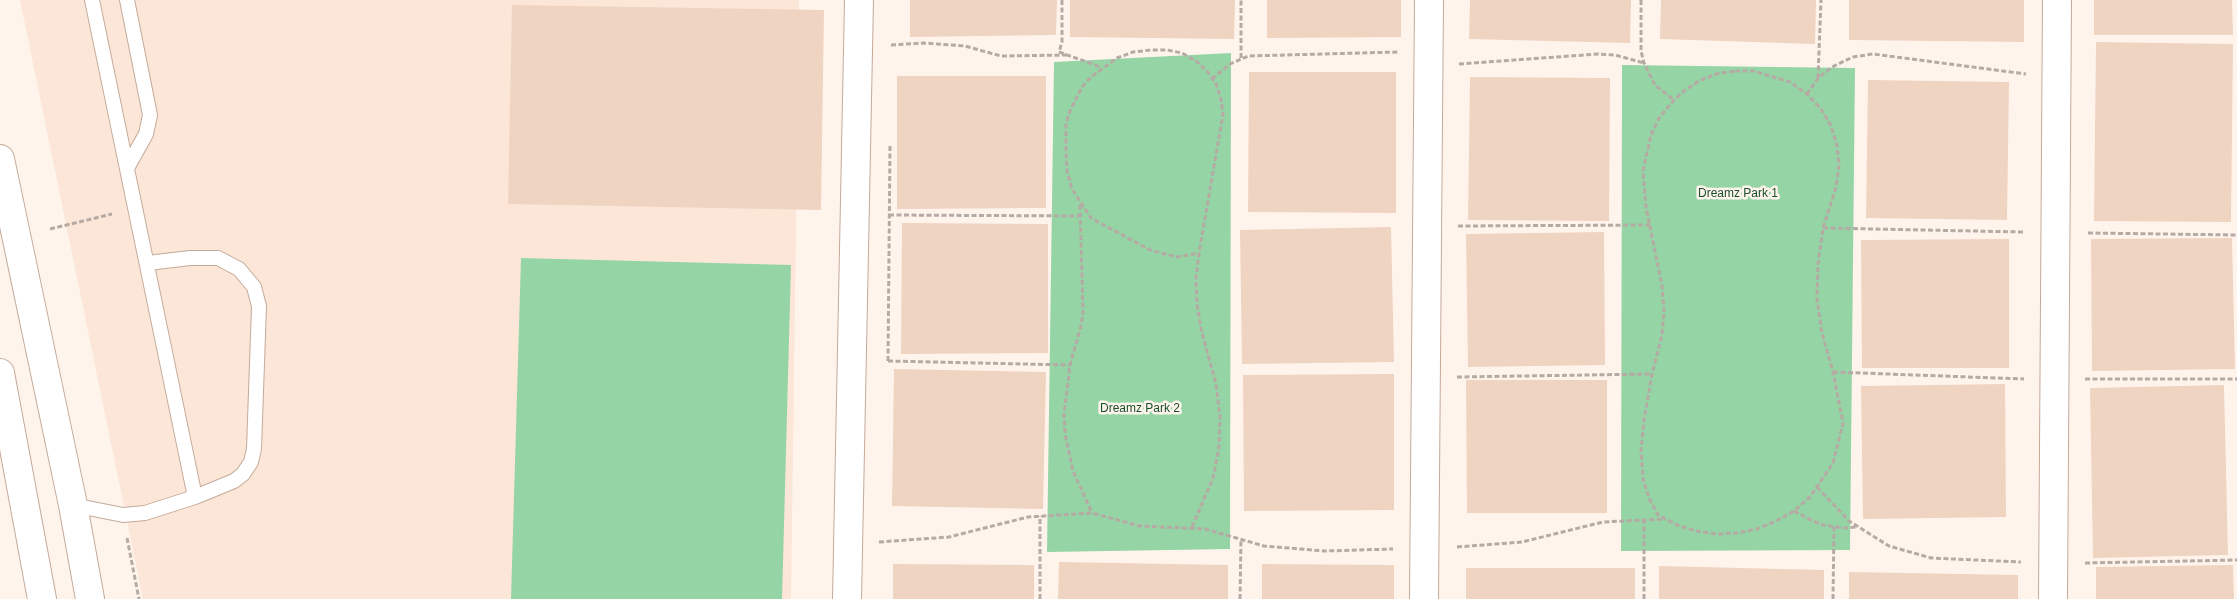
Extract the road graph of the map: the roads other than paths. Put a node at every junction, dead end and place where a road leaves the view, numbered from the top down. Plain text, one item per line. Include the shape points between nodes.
1 (92, 0) edge
2 (127, 0) edge
3 (859, 0) edge
4 (1429, 0) edge
5 (2057, 0) edge
6 (0, 159) edge
7 (127, 168) junction
8 (148, 263) junction
9 (0, 373) edge
10 (195, 497) junction
11 (74, 505) junction
12 (42, 599) edge
13 (90, 599) edge
14 (847, 599) edge
15 (1424, 599) edge
16 (2053, 599) edge

1 - 7 lane
2 - 7 lane via 150,115 146,134
3 - 14 street
4 - 15 street
5 - 16 street
6 - 11 street
7 - 8 lane
8 - 10 lane
8 - 10 lane via 218,258 239,269 254,287 259,306 251,462 234,481
9 - 12 street
10 - 11 lane via 145,513 123,515
11 - 13 street

